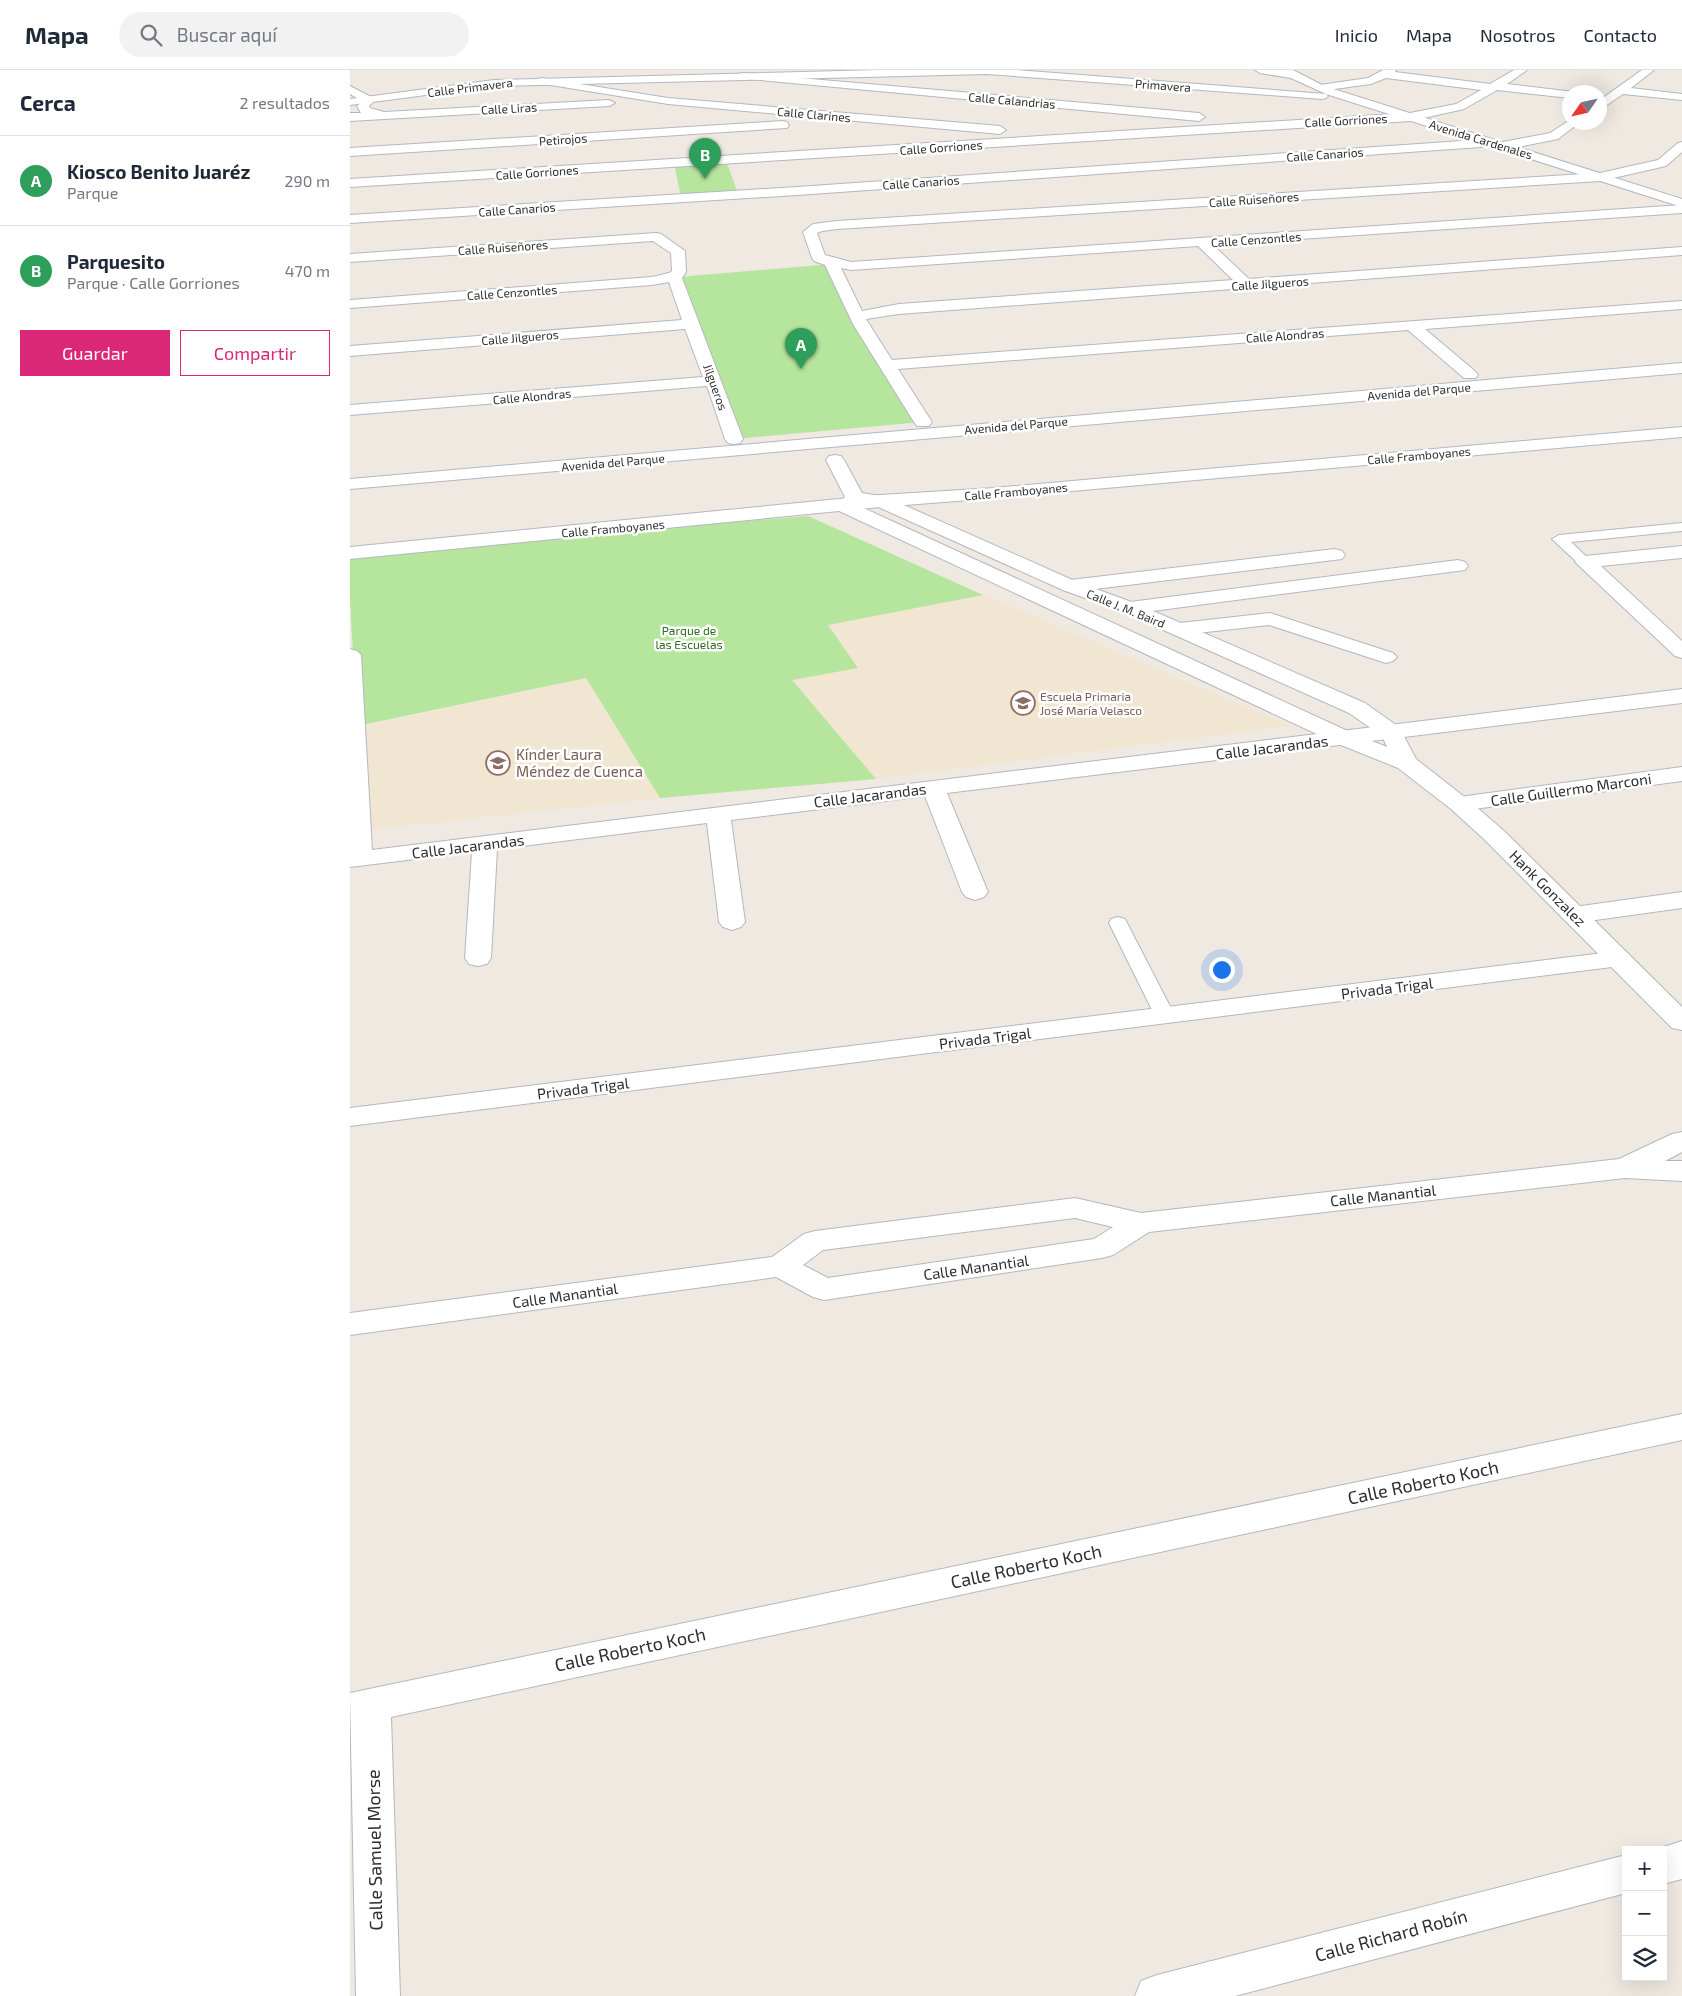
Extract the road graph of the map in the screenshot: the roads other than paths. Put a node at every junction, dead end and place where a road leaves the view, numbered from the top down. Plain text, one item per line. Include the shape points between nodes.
1 (1011, 70) edge
2 (1145, 70) edge
3 (1260, 70) edge
4 (1522, 70) edge
5 (1649, 70) edge
6 (980, 71) edge
7 (1287, 72) edge
8 (1388, 72) edge
9 (892, 74) junction
10 (742, 76) junction
11 (542, 80) junction
12 (1161, 85) junction
13 (863, 86) junction
14 (1494, 87) junction
15 (1320, 88) junction
16 (350, 89) edge
17 (1621, 90) junction
18 (1254, 92) junction
19 (1562, 94) edge
20 (636, 96) junction
21 (1346, 97) junction
22 (1682, 97) edge
23 (1607, 98) edge
24 (369, 100) junction
25 (668, 101) junction
26 (350, 102) edge
27 (604, 104) junction
28 (802, 113) junction
29 (384, 115) junction
30 (350, 117) edge
31 (1410, 117) junction
32 (860, 118) junction
33 (1282, 124) junction
34 (777, 125) junction
35 (981, 128) junction
36 (1563, 130) edge
37 (1088, 138) junction
38 (1497, 144) junction
39 (460, 145) junction
40 (960, 146) junction
41 (1682, 146) edge
42 (350, 152) edge
43 (726, 160) junction
44 (674, 163) junction
45 (1116, 169) junction
46 (461, 176) junction
47 (1600, 177) junction
48 (1128, 181) dead end
49 (350, 183) edge
50 (735, 186) junction
51 (680, 189) junction
52 (797, 191) junction
53 (1141, 193) dead end
54 (1682, 203) edge
55 (1154, 205) junction
56 (1682, 209) edge
57 (350, 219) edge
58 (818, 227) junction
59 (1202, 243) junction
60 (1682, 251) edge
61 (350, 258) edge
62 (830, 262) junction
63 (674, 277) junction
64 (1246, 284) junction
65 (350, 304) edge
66 (1682, 305) edge
67 (858, 316) junction
68 (690, 324) junction
69 (1411, 325) junction
70 (350, 351) edge
71 (1682, 357) edge
72 (887, 365) junction
73 (1682, 368) edge
74 (1470, 375) junction
75 (714, 381) junction
76 (350, 410) edge
77 (924, 427) junction
78 (1682, 432) edge
79 (737, 445) junction
80 (835, 460) junction
81 (350, 472) edge
82 (350, 484) edge
83 (880, 501) junction
84 (850, 502) junction
85 (1682, 527) edge
86 (1682, 552) edge
87 (350, 553) edge
88 (1335, 555) dead end
89 (1584, 562) junction
90 (1458, 566) dead end
91 (1070, 586) junction
92 (1130, 608) junction
93 (1180, 629) junction
94 (1682, 652) edge
95 (350, 655) edge
96 (1386, 657) dead end
97 (1682, 696) edge
98 (1391, 732) junction
99 (1344, 738) junction
100 (1406, 763) junction
101 (1682, 774) edge
102 (353, 775) edge
103 (933, 787) junction
104 (1459, 804) junction
105 (718, 814) junction
106 (485, 844) junction
107 (355, 860) edge
108 (974, 892) dead end
109 (1682, 900) edge
110 (1574, 915) junction
111 (732, 922) dead end
112 (1118, 923) dead end
113 (478, 958) dead end
114 (1619, 959) junction
115 (1679, 1015) edge
116 (1164, 1016) junction
117 (350, 1117) edge
118 (1682, 1141) edge
119 (1625, 1168) junction
120 (1682, 1171) edge
121 (1141, 1223) junction
122 (780, 1266) junction
123 (350, 1324) edge
124 (1682, 1427) edge
125 (360, 1706) edge
126 (1682, 1860) edge
127 (1667, 1863) edge
128 (1622, 1875) edge
129 (378, 1996) edge
130 (1156, 1996) edge

1 - 6 street, Calle Primavera
2 - 12 street via 1142,78
3 - 7 street
4 - 14 street, Calle Gorriones
5 - 17 street
6 - 9 street, Calle Primavera
6 - 12 street, Primavera
7 - 15 street, Avenida Cardenales
7 - 18 street via 1288,82 1278,88
8 - 14 street
8 - 15 street via 1371,81
9 - 10 street, Calle Primavera
9 - 13 street via 866,81
10 - 11 street, Calle Primavera
10 - 13 street, Calle Calandrias
11 - 20 street, Calle Clarines
11 - 24 street, Calle Primavera via 494,83
12 - 18 street, Primavera
13 - 33 street, Calle Calandrias
14 - 19 street
14 - 31 street, Calle Gorriones via 1460,107
15 - 21 street, Avenida Cardenales
16 - 24 street
17 - 22 street
17 - 23 street
18 - 21 street, Primavera
20 - 25 street, Calle Clarines
20 - 27 street
21 - 31 street, Avenida Cardenales
24 - 26 street, Calle Primavera
24 - 29 street via 363,106 366,111
25 - 27 street, Calle Liras
25 - 28 street, Calle Clarines
27 - 29 street, Calle Liras via 408,118
28 - 32 street, Calle Clarines
28 - 34 street, Petirojos via 796,121
29 - 30 street, Calle Liras
31 - 33 street, Calle Gorriones
31 - 38 street, Avenida Cardenales
32 - 34 street, Petirojos
32 - 35 street, Calle Clarines
33 - 37 street, Calle Gorriones
34 - 39 street, Petirojos
35 - 37 street, Calle Clarines
35 - 40 street via 984,139
36 - 38 street, Calle Canarios via 1554,136
37 - 40 street, Calle Gorriones
38 - 45 street, Calle Canarios
38 - 47 street, Avenida Cardenales
39 - 42 street, Petirojos via 404,144
39 - 46 street
40 - 43 street, Calle Gorriones
41 - 47 street, Calle Ruiseñores via 1662,163
43 - 44 street, Calle Gorriones
43 - 50 street
44 - 46 street, Calle Gorriones
44 - 51 street
45 - 48 street
45 - 52 street, Calle Canarios
46 - 49 street, Calle Gorriones
47 - 54 street, Avenida Cardenales
47 - 55 street, Calle Ruiseñores
50 - 51 street, Calle Canarios
50 - 52 street, Calle Canarios
51 - 57 street, Calle Canarios via 644,205
52 - 58 street
53 - 55 street
55 - 58 street, Calle Ruiseñores
56 - 59 street, Calle Cenzontles
58 - 62 street via 810,232 819,258
59 - 62 street, Calle Cenzontles via 851,266
59 - 64 street
60 - 64 street, Calle Jilgueros
61 - 63 street, Calle Ruiseñores via 654,233 678,251 679,272
62 - 67 street
63 - 65 street, Calle Cenzontles
63 - 68 street, Jilgueros
64 - 67 street, Calle Jilgueros via 899,309
66 - 69 street, Calle Alondras
67 - 72 street
68 - 70 street, Calle Jilgueros
68 - 75 street, Jilgueros
69 - 72 street, Calle Alondras
69 - 74 street
71 - 74 street, Avenida del Parque
72 - 77 street
73 - 77 street, Avenida del Parque
74 - 77 street, Avenida del Parque
75 - 76 street, Calle Alondras
75 - 79 street, Jilgueros
77 - 79 street, Avenida del Parque
77 - 80 street
78 - 83 street, Calle Framboyanes
79 - 80 street
79 - 81 street, Avenida del Parque
79 - 82 street, Avenida del Parque
80 - 84 street
83 - 84 street, Calle Framboyanes
83 - 91 street, Calle J. M. Baird
84 - 87 street, Calle Framboyanes
84 - 99 street, Calle J. M. Baird
85 - 89 lane via 1559,539
86 - 89 street
88 - 91 street
89 - 94 street
90 - 92 street
91 - 92 street, Calle J. M. Baird
92 - 93 street, Calle J. M. Baird
93 - 96 street via 1270,618
93 - 98 street, Calle J. M. Baird via 1357,708
95 - 102 street
97 - 98 street
98 - 99 street, Calle Jacarandas
98 - 100 street, Hank Gonzalez
99 - 100 street, Hank Gonzalez
99 - 103 street, Calle Jacarandas
100 - 104 street, Hank Gonzalez
101 - 104 street, Calle Guillermo Marconi
102 - 107 street
103 - 105 street, Calle Jacarandas
103 - 108 street
104 - 110 street, Hank Gonzalez
105 - 106 street, Calle Jacarandas
105 - 111 street
106 - 107 street, Calle Jacarandas
106 - 113 street
109 - 110 street
110 - 114 street, Hank Gonzalez
112 - 116 lane
114 - 115 street, Hank Gonzalez
114 - 116 street, Privada Trigal
116 - 117 street, Privada Trigal
118 - 119 street, Calle Manantial
119 - 120 street, Calle Manantial
119 - 121 street, Calle Manantial
121 - 122 street, Calle Manantial via 1075,1208 815,1241
121 - 122 street, Calle Manantial via 1102,1248 824,1289
122 - 123 street, Calle Manantial
124 - 125 street, Calle Roberto Koch
125 - 129 street, Calle Samuel Morse
126 - 127 street
128 - 130 street, Calle Richard Robín

